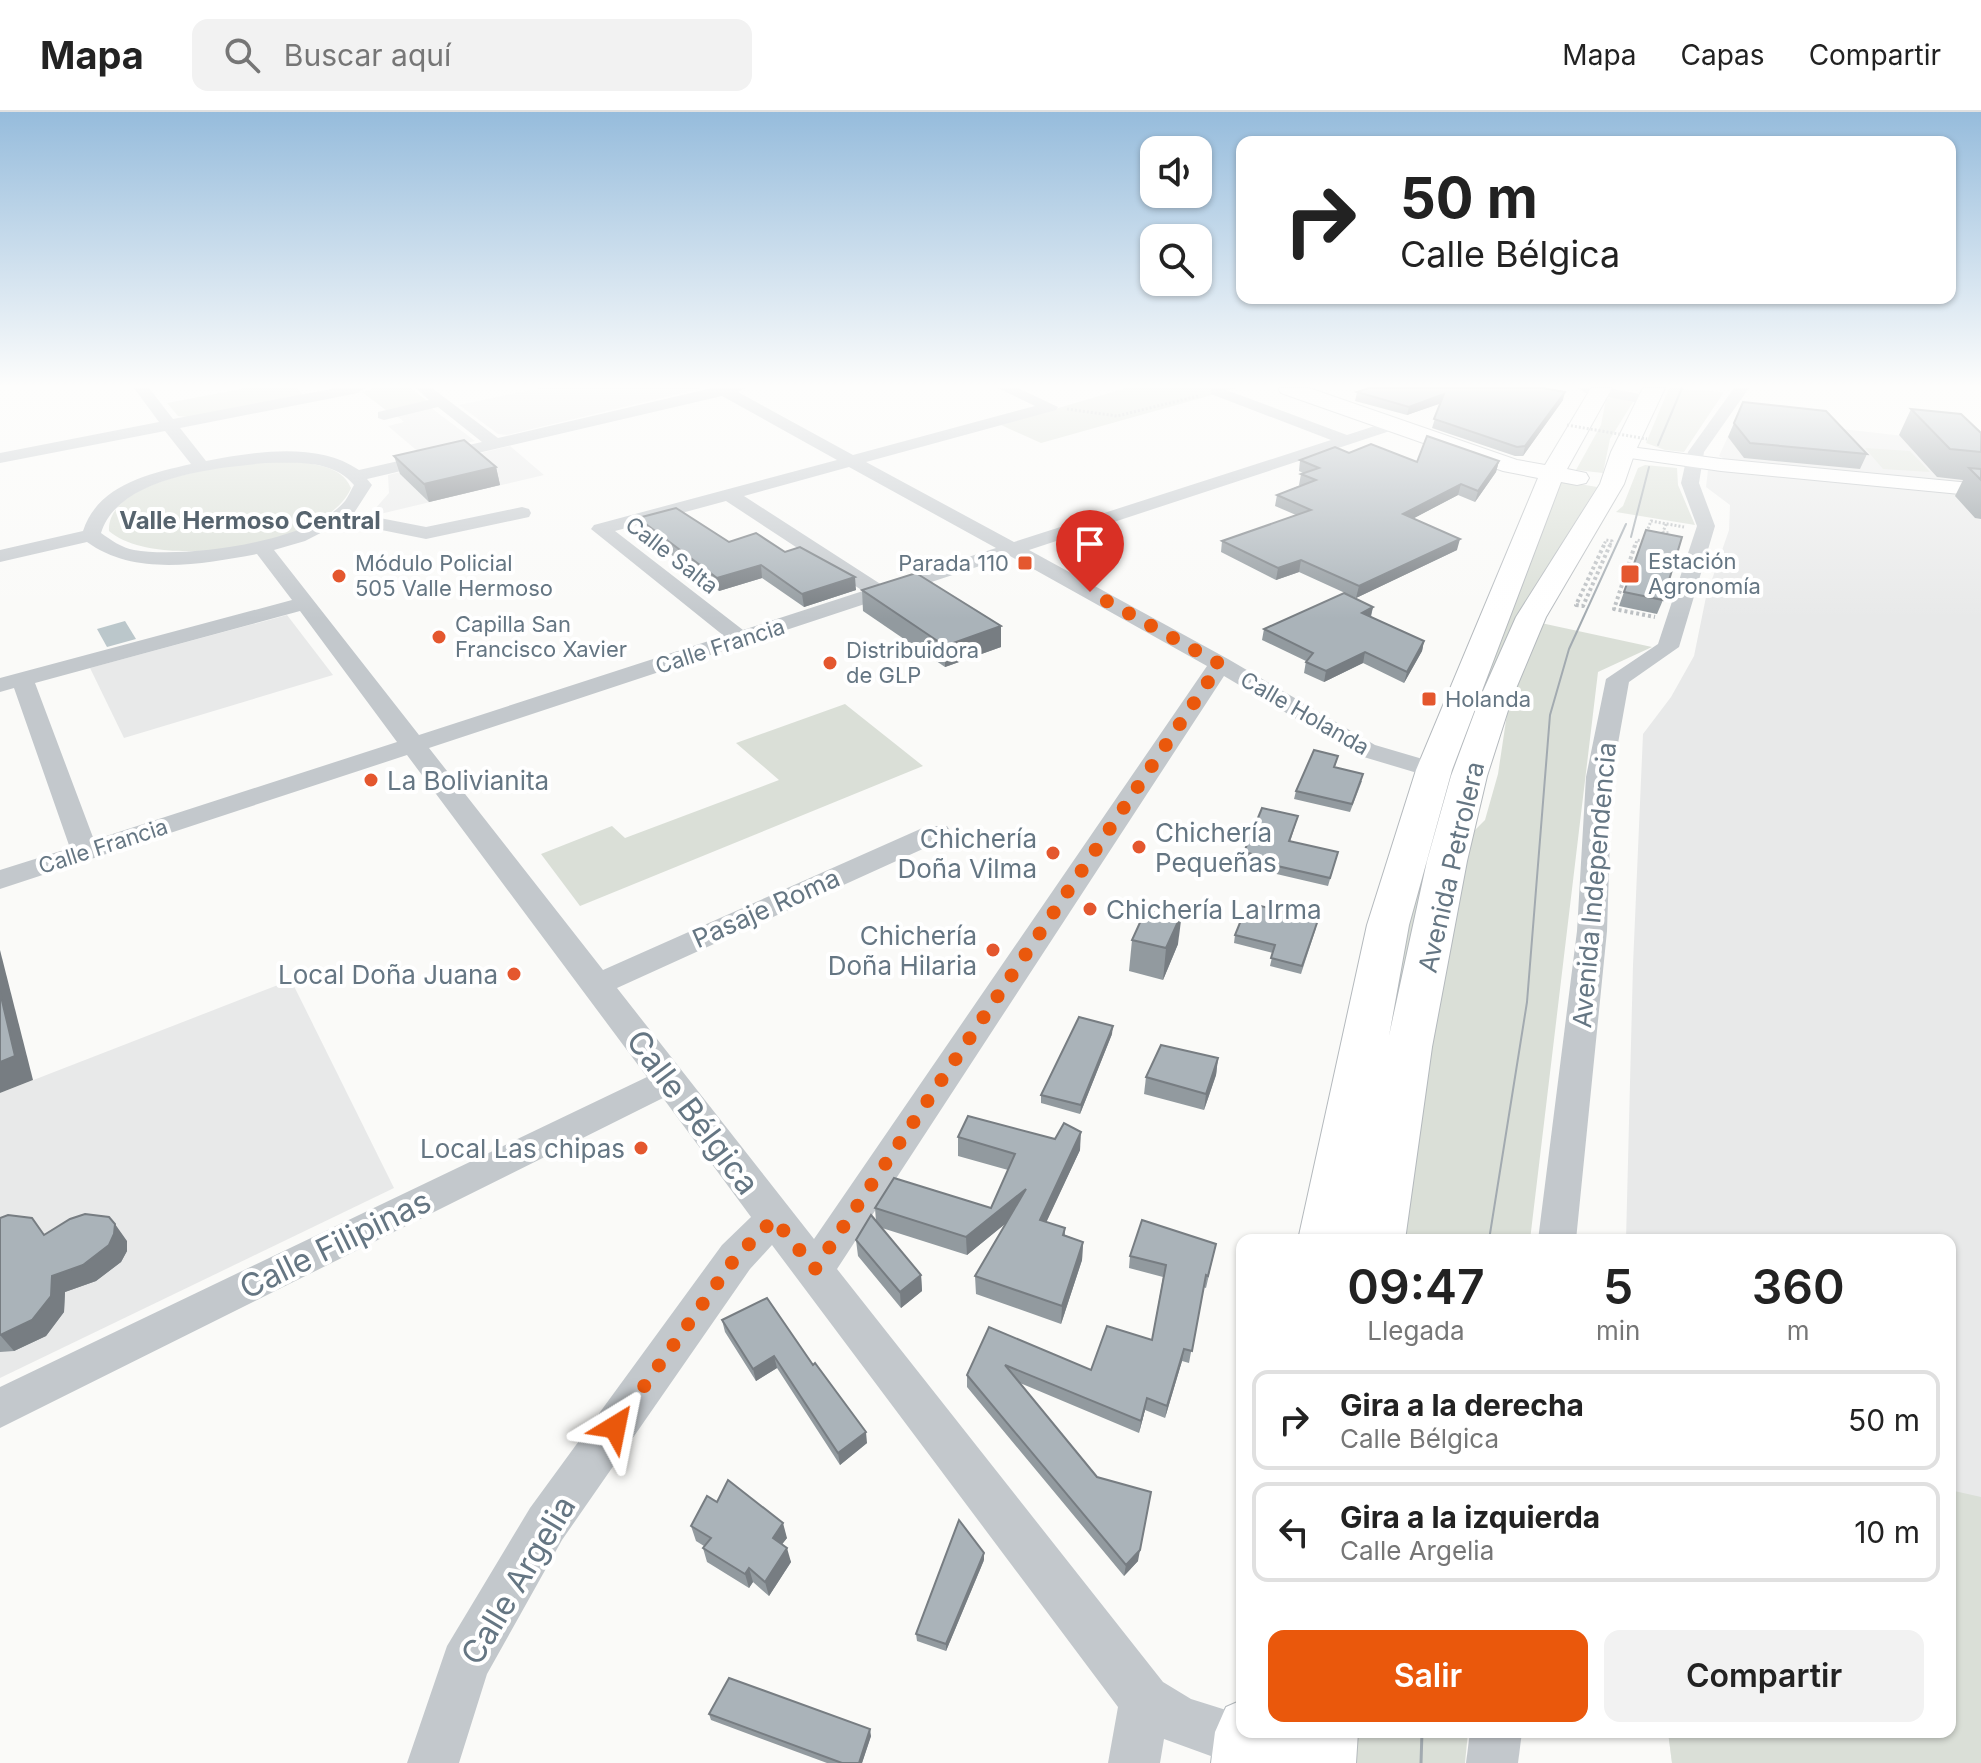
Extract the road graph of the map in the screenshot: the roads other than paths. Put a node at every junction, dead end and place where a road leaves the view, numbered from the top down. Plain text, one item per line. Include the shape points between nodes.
1 (211, 465) edge
2 (331, 465) edge
3 (402, 465) edge
4 (837, 465) edge
5 (859, 465) edge
6 (1269, 465) edge
7 (1509, 465) edge
8 (1557, 465) edge
9 (1618, 465) edge
10 (1650, 465) edge
11 (1694, 465) edge
12 (1735, 465) edge
13 (201, 466) joint
14 (1617, 468) junction
15 (1552, 474) junction
16 (357, 476) junction
17 (1981, 490) edge
18 (730, 495) junction
19 (522, 513) dead end
20 (340, 516) junction
21 (91, 535) junction
22 (262, 547) junction
23 (1013, 549) junction
24 (0, 556) edge
25 (880, 593) junction
26 (306, 603) junction
27 (741, 639) junction
28 (1220, 664) junction
29 (11, 682) edge
30 (413, 746) junction
31 (1434, 770) junction
32 (937, 832) dead end
33 (85, 852) junction
34 (0, 880) edge
35 (596, 985) junction
36 (670, 1080) junction
37 (774, 1219) junction
38 (1326, 1234) edge
39 (1379, 1234) edge
40 (1558, 1234) edge
41 (815, 1269) junction
42 (0, 1408) edge
43 (1145, 1700) junction
44 (1321, 1738) edge
45 (1495, 1738) edge
46 (1250, 1746) edge
47 (433, 1763) edge
48 (1134, 1763) edge
49 (1319, 1763) edge
50 (1492, 1763) edge

1 - 13 street
2 - 16 street
3 - 16 street
4 - 18 street, Calle Salta
5 - 23 street, Calle Holanda
6 - 23 street, Calle Francia
7 - 15 highway
8 - 15 highway, Avenida Petrolera
9 - 14 highway, Avenida Petrolera
10 - 14 main road
11 - 40 street, Avenida Independencia via 1690,483 1706,526 1691,550 1668,647 1618,679 1599,777 1592,931
12 - 17 main road
13 - 21 street via 129,490 104,506 91,522
14 - 15 highway
14 - 39 highway, Avenida Petrolera via 1531,617 1469,776 1409,1047
15 - 31 highway, Avenida Petrolera
16 - 20 street via 361,494
18 - 25 street
18 - 27 street, Calle Salta via 601,529
19 - 20 street via 426,533
20 - 22 street
21 - 22 street via 108,549 135,556 191,558
21 - 24 street
22 - 26 street, Calle Bélgica
23 - 25 street, Calle Francia
23 - 28 street, Calle Holanda
25 - 27 street, Calle Francia
26 - 29 street
26 - 30 street, Calle Bélgica
27 - 30 street, Calle Francia
28 - 31 street, Calle Holanda via 1366,750
28 - 41 street
29 - 33 street
30 - 33 street, Calle Francia
30 - 35 street, Calle Bélgica
31 - 38 highway, Avenida Petrolera via 1388,925
32 - 35 street, Pasaje Roma
33 - 34 street, Calle Francia
35 - 36 street, Calle Bélgica
36 - 37 street, Calle Bélgica
36 - 42 street, Calle Filipinas
37 - 41 street, Calle Bélgica
37 - 47 street, Calle Argelia via 736,1257 546,1524 465,1664
41 - 43 street, Calle Bélgica
43 - 46 street, Calle Bélgica via 1179,1720
43 - 48 street
44 - 49 highway
45 - 50 street

